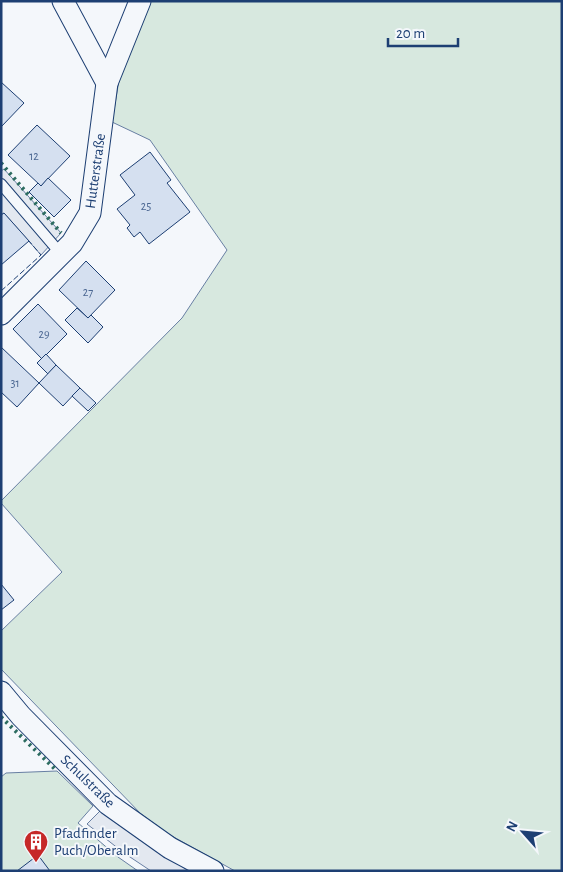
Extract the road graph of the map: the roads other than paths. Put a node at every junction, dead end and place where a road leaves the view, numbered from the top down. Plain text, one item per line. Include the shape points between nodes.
1 (62, 1) edge
2 (140, 1) edge
3 (107, 83) junction
4 (1, 184) edge
5 (61, 254) junction
6 (1, 314) edge
7 (1, 692) edge
8 (213, 871) edge

1 - 3 street
2 - 3 street, Hutterstraße
3 - 5 street, Hutterstraße via 90,213 72,243
4 - 5 lane
5 - 6 street, Hutterstraße
7 - 8 street, Schulstraße via 108,804 170,848

